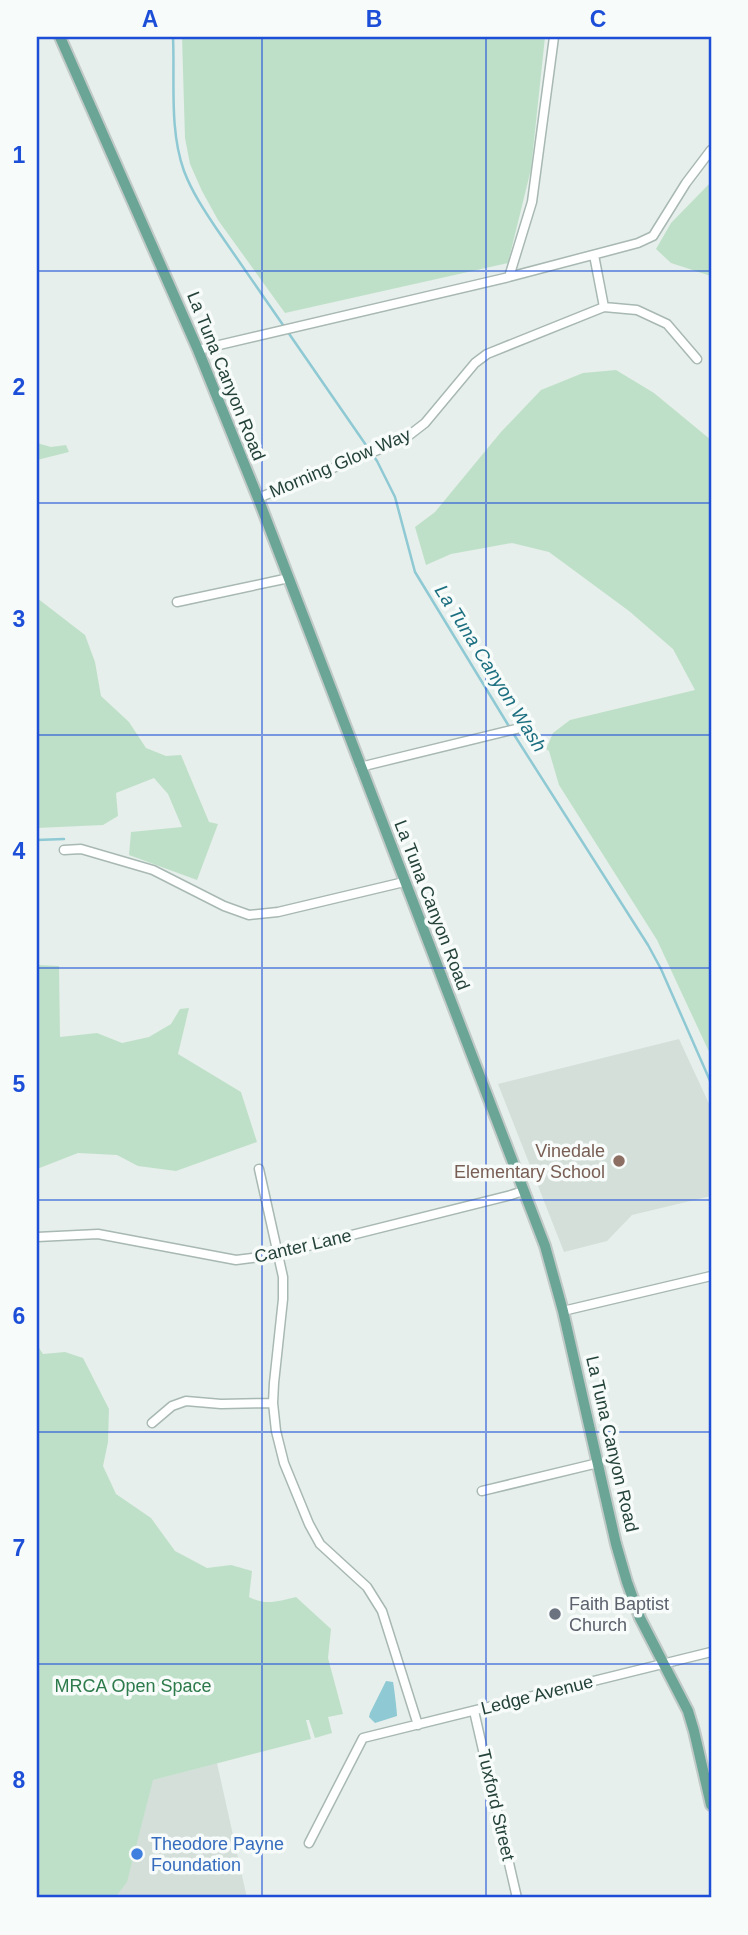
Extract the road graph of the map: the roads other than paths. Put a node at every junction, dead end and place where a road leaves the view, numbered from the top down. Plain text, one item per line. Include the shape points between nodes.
1 (60, 37) edge
2 (554, 37) edge
3 (711, 150) edge
4 (594, 255) junction
5 (509, 277) junction
6 (604, 307) junction
7 (198, 350) junction
8 (697, 359) dead end
9 (258, 498) junction
10 (289, 578) junction
11 (177, 602) dead end
12 (515, 727) dead end
13 (360, 767) junction
14 (64, 850) dead end
15 (404, 882) junction
16 (259, 1169) dead end
17 (523, 1191) junction
18 (37, 1237) edge
19 (278, 1253) junction
20 (711, 1276) edge
21 (563, 1311) junction
22 (273, 1403) junction
23 (152, 1423) dead end
24 (598, 1462) junction
25 (482, 1491) dead end
26 (711, 1652) edge
27 (663, 1664) junction
28 (474, 1711) junction
29 (418, 1725) junction
30 (711, 1805) edge
31 (309, 1843) dead end
32 (517, 1898) edge

1 - 7 main road, La Tuna Canyon Road
2 - 5 street via 532,202
3 - 4 street via 653,236
4 - 5 street
4 - 6 street
5 - 7 street
6 - 8 street, Morning Glow Way via 637,310 667,324
6 - 9 street, Morning Glow Way via 487,354 425,423 403,440
7 - 9 main road, La Tuna Canyon Road
9 - 10 main road, La Tuna Canyon Road
10 - 11 street
10 - 13 main road, La Tuna Canyon Road
12 - 13 street
13 - 15 main road, La Tuna Canyon Road
14 - 15 street via 81,849 153,870 249,915
15 - 17 main road, La Tuna Canyon Road
16 - 19 street
17 - 19 street, Canter Lane
17 - 21 main road, La Tuna Canyon Road
18 - 19 street, Canter Lane via 98,1234 236,1260
19 - 22 street via 283,1299
20 - 21 street
21 - 24 main road, La Tuna Canyon Road
22 - 23 street via 186,1401
22 - 29 street via 284,1463 309,1524 323,1548 367,1587 382,1611
24 - 25 street
24 - 27 main road, La Tuna Canyon Road via 626,1582
26 - 27 street, Ledge Avenue
27 - 28 street, Ledge Avenue
27 - 30 main road, La Tuna Canyon Road via 692,1722
28 - 29 street, Ledge Avenue
28 - 32 street, Tuxford Street
29 - 31 street, Ledge Avenue via 363,1738

